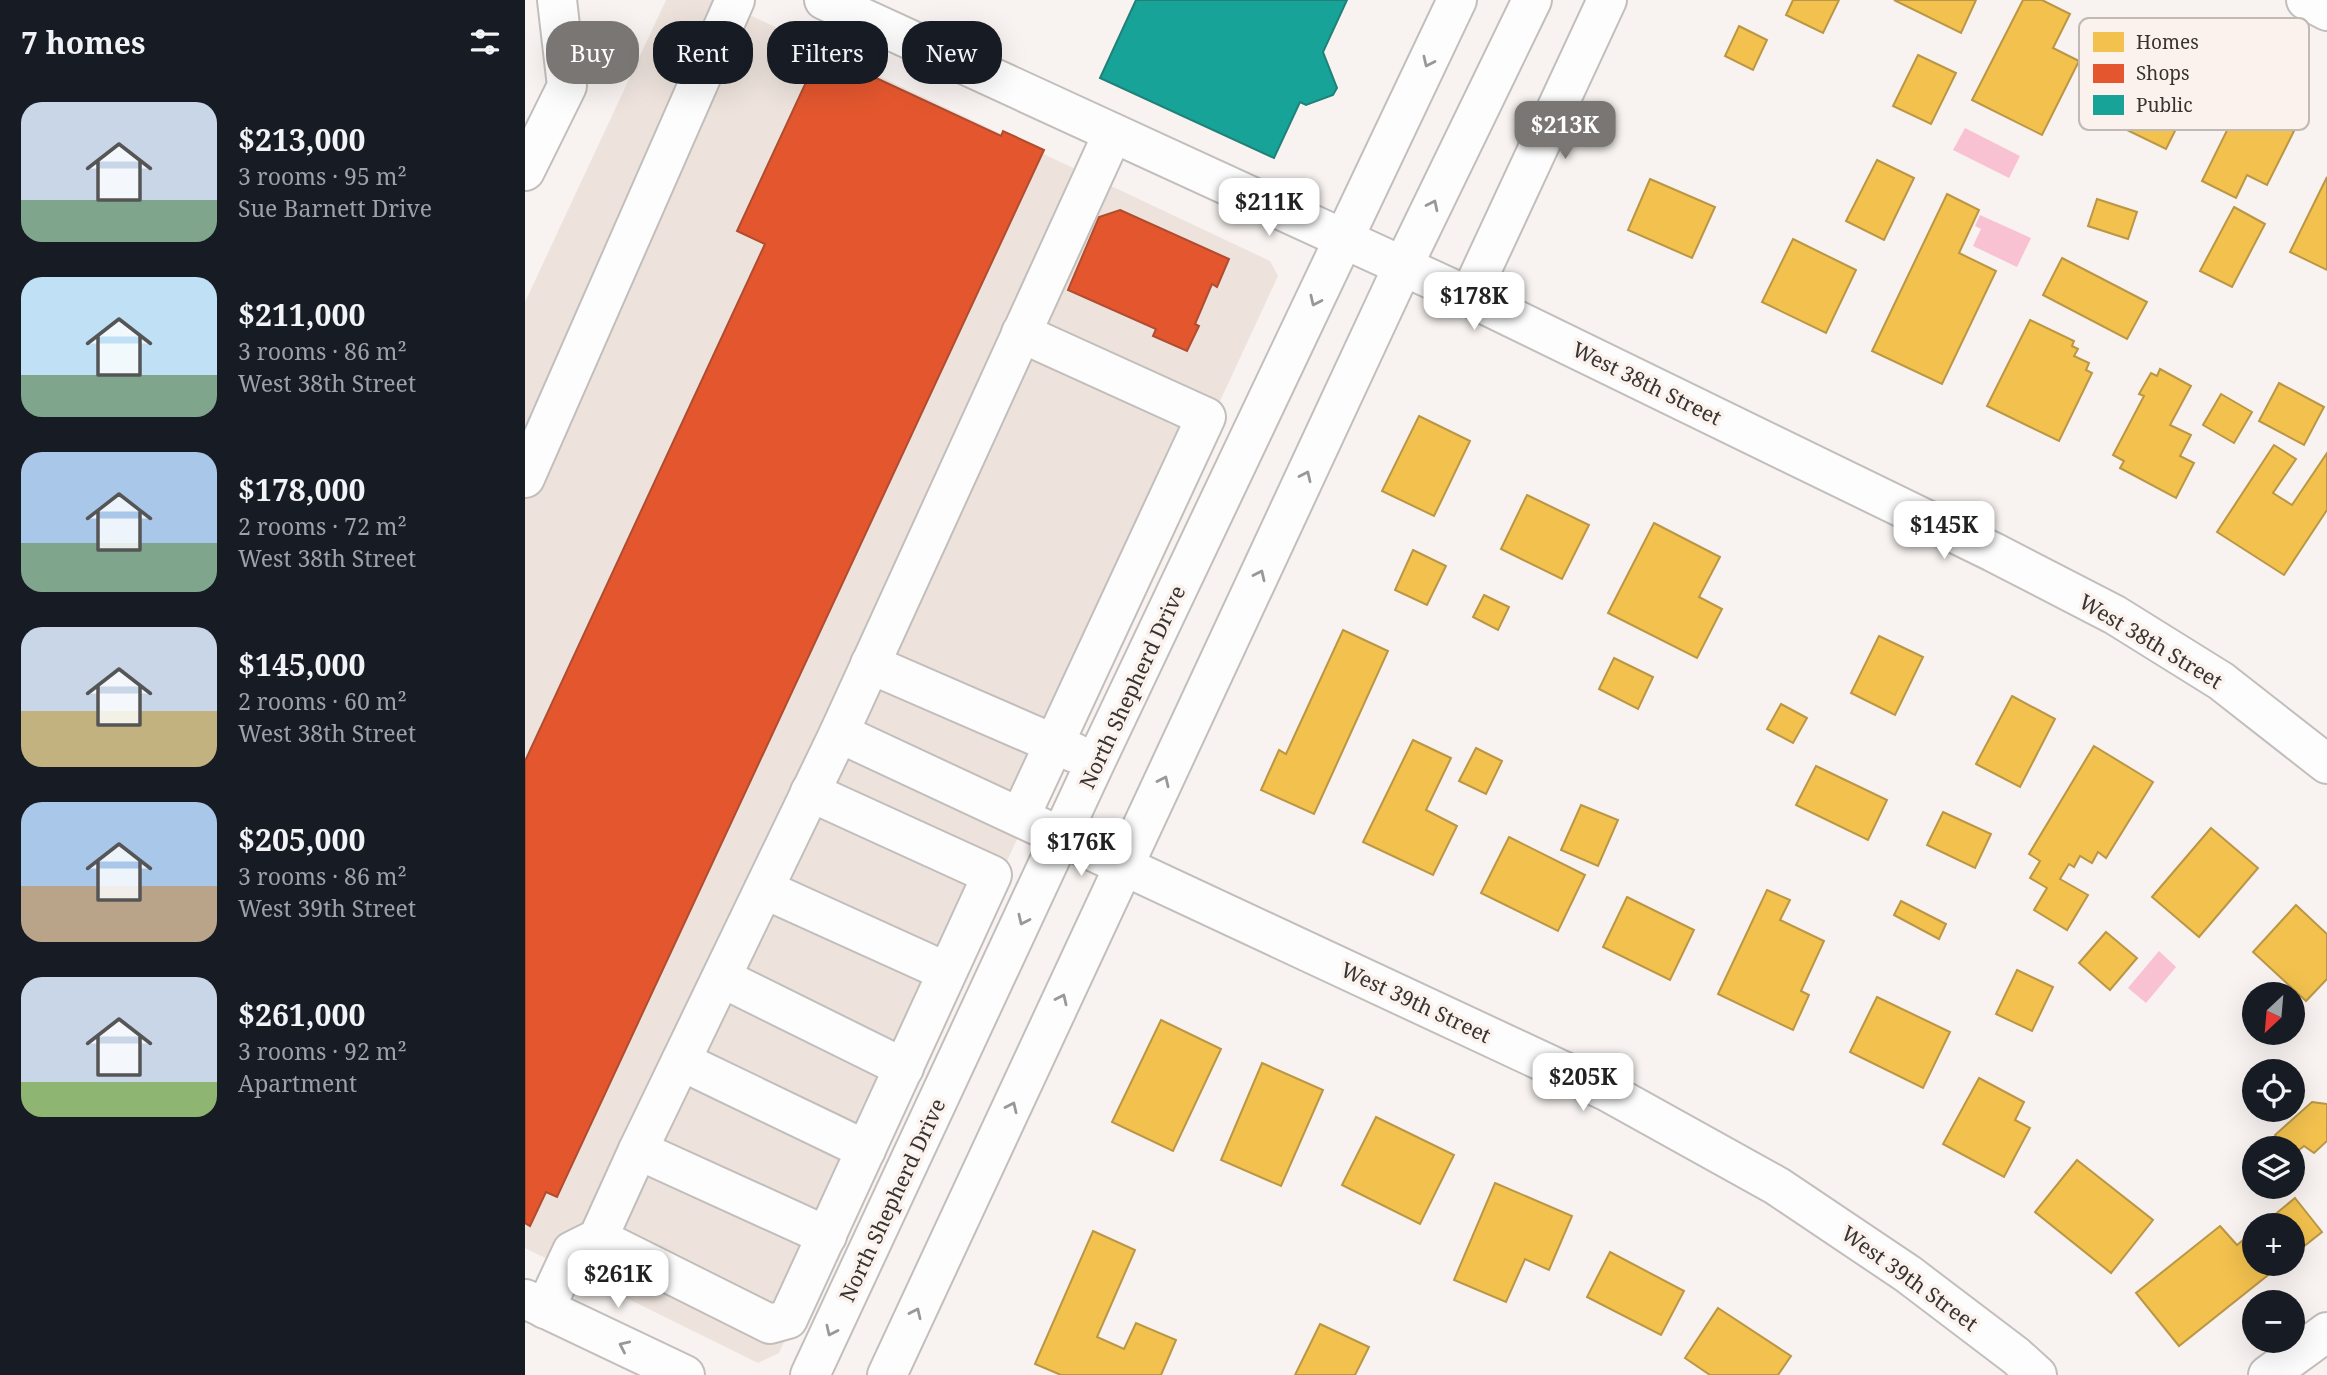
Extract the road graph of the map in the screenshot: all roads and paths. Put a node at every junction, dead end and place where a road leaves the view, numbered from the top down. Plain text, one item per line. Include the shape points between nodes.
1 (557, 0) edge
2 (735, 0) edge
3 (824, 0) edge
4 (1457, 0) edge
5 (1532, 0) edge
6 (1607, 0) edge
7 (2306, 0) edge
8 (2327, 11) edge
9 (1113, 133) junction
10 (525, 170) edge
11 (1345, 239) junction
12 (1403, 266) junction
13 (1469, 297) junction
14 (1021, 333) junction
15 (1206, 417) junction
16 (1250, 438) junction
17 (525, 478) edge
18 (1174, 485) junction
19 (1218, 506) junction
20 (1139, 562) junction
21 (1183, 581) junction
22 (1092, 659) junction
23 (870, 664) junction
24 (1136, 679) junction
25 (839, 733) junction
26 (1053, 743) junction
27 (1095, 763) junction
28 (2327, 764) edge
29 (810, 792) junction
30 (1020, 817) junction
31 (1062, 836) junction
32 (1125, 866) junction
33 (764, 889) junction
34 (947, 972) junction
35 (722, 978) junction
36 (681, 1061) junction
37 (904, 1068) junction
38 (638, 1150) junction
39 (866, 1150) junction
40 (827, 1236) junction
41 (598, 1238) junction
42 (535, 1304) edge
43 (2327, 1332) edge
44 (685, 1375) edge
45 (810, 1375) edge
46 (887, 1375) edge
47 (2037, 1375) edge
48 (2268, 1375) edge

1 - 10 street via 567,86
2 - 17 street
3 - 9 street, West 38th Street
4 -> 11 street, North Shepherd Drive
12 -> 5 street
6 - 13 street
7 - 8 street
9 - 11 street, West 38th Street
9 - 14 street
11 - 12 street, West 38th Street
11 -> 16 street, North Shepherd Drive
12 - 13 street, West 38th Street
32 -> 12 street
13 - 28 street, West 38th Street via 2115,615 2221,681
14 - 15 street
14 - 23 street
15 - 16 street
15 - 18 street
16 - 19 street, North Shepherd Drive
18 - 19 street
18 - 20 street
19 - 21 street, North Shepherd Drive
20 - 21 street
20 - 22 street
21 - 24 street, North Shepherd Drive
22 - 24 street
22 - 26 street
23 - 25 street
23 - 26 street
24 - 27 street, North Shepherd Drive
25 - 29 street
25 - 30 street, West 39th Street
26 - 27 street
26 - 30 street
27 - 31 street, North Shepherd Drive
29 - 33 street
29 - 34 street via 992,875
30 - 31 street, West 39th Street
31 - 32 street, West 39th Street
31 -> 45 street, North Shepherd Drive
46 -> 32 street
32 - 47 street, West 39th Street via 1605,1091 1777,1186 1909,1274
33 - 34 street
33 - 35 street
34 - 37 street
35 - 36 street
35 - 37 street
36 - 38 street
36 - 39 street
37 - 39 street
38 - 40 street
38 - 41 street
39 - 40 street
40 - 41 street via 788,1320 770,1324
41 - 42 street via 572,1251
44 -> 42 street
43 - 48 street

